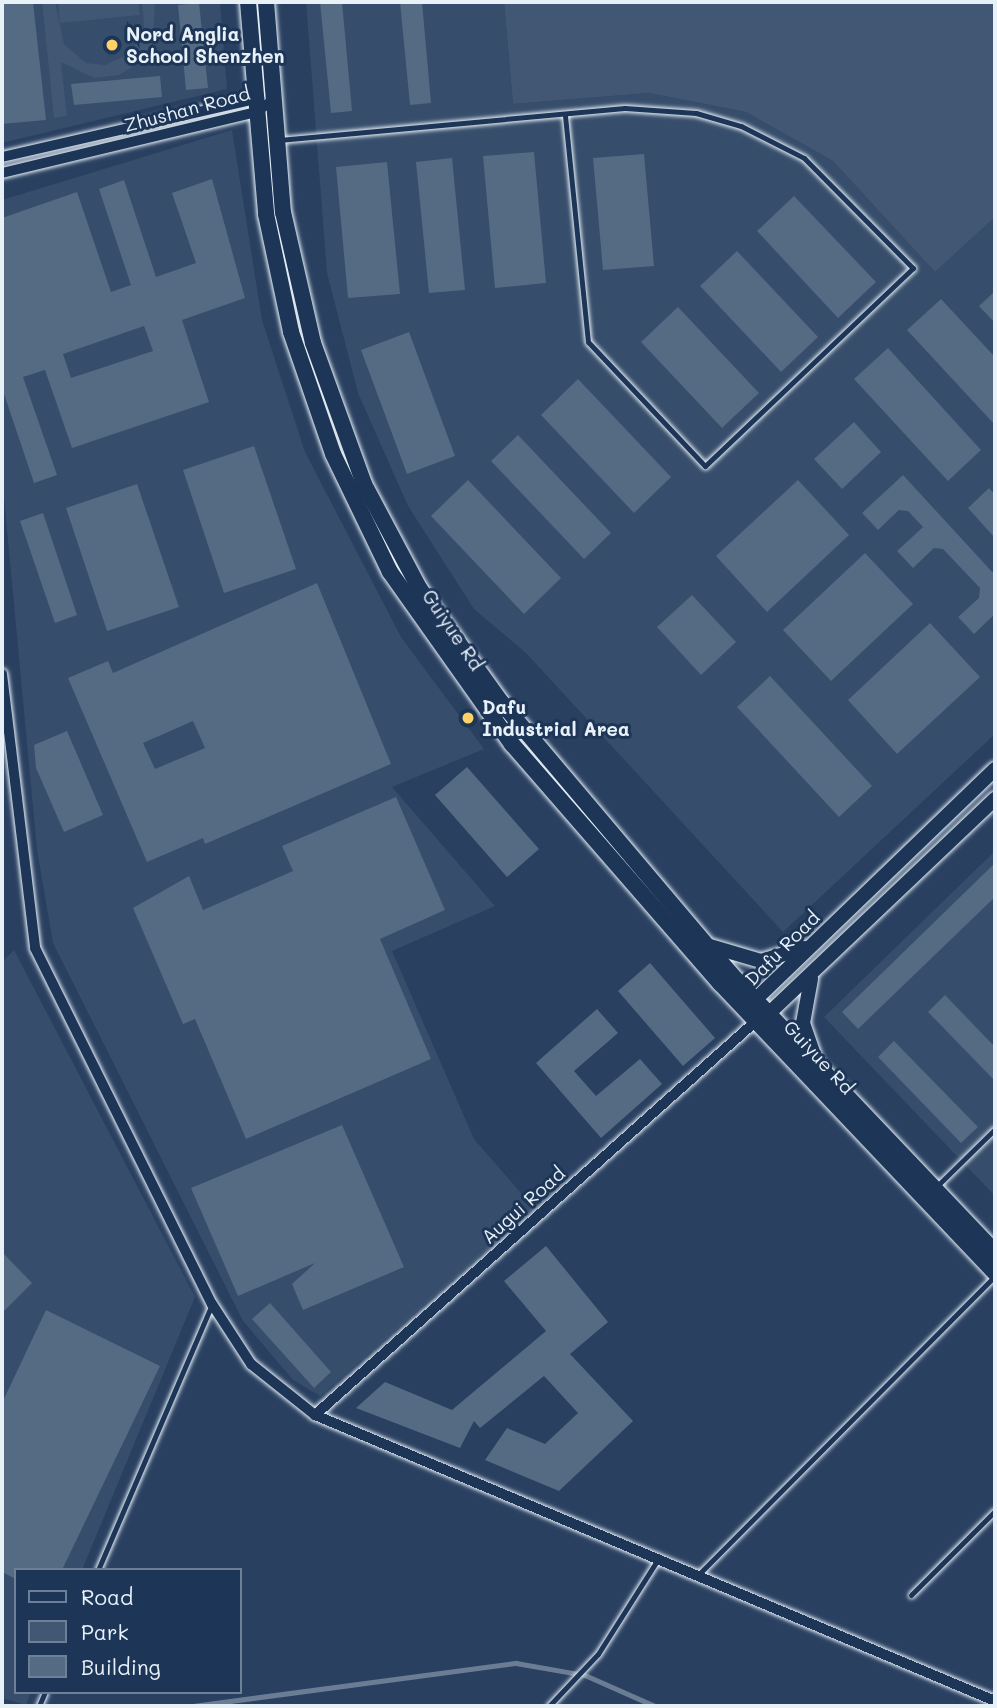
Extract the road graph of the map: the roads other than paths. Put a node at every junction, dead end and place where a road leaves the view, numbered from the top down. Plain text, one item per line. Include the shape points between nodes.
1 (248, 2) edge
2 (266, 2) edge
3 (272, 101) junction
4 (255, 104) junction
5 (565, 114) junction
6 (276, 140) junction
7 (2, 157) edge
8 (2, 173) edge
9 (2, 674) edge
10 (995, 769) edge
11 (995, 799) edge
12 (846, 912) junction
13 (861, 928) junction
14 (817, 940) junction
15 (704, 942) junction
16 (812, 975) junction
17 (755, 1000) junction
18 (763, 1019) junction
19 (824, 1074) junction
20 (995, 1129) edge
21 (934, 1188) junction
22 (995, 1252) edge
23 (995, 1274) edge
24 (212, 1304) junction
25 (315, 1415) junction
26 (995, 1511) edge
27 (657, 1559) junction
28 (99, 1568) edge
29 (697, 1576) junction
30 (911, 1595) dead end
31 (44, 1695) edge
32 (995, 1701) edge
33 (40, 1706) edge
34 (549, 1706) edge

1 - 4 main road, Guiyue Rd
2 - 3 main road, Guiyue Rd
3 - 4 street, Zhushan Road
3 - 6 main road, Guiyue Rd
4 - 7 street, Zhushan Road
4 - 8 street, Zhushan Road
4 - 18 main road, Guiyue Rd via 266,214 291,332 333,454 390,572 512,744
5 - 5 lane via 672,110 763,135 823,172 914,268 705,466 588,342
5 - 6 lane
6 - 15 main road, Guiyue Rd via 283,212 313,343 336,416 390,536 458,648
9 - 24 street via 35,948
10 - 12 street, Dafu Road
11 - 13 street, Dafu Road
12 - 13 street
12 - 14 street, Dafu Road
13 - 16 street, Dafu Road
14 - 15 street via 761,961 724,954
14 - 17 street, Dafu Road
15 - 17 main road, Guiyue Rd
16 - 18 street, Dafu Road
16 - 19 street via 803,1023
17 - 18 main road, Guiyue Rd
18 - 19 main road, Guiyue Rd
18 - 23 main road, Guiyue Rd
18 - 25 street, Augui Road
19 - 21 main road, Guiyue Rd
20 - 21 lane
21 - 22 main road, Guiyue Rd
23 - 29 lane
24 - 25 street via 251,1364
24 - 28 lane
25 - 27 street
26 - 30 lane
27 - 29 street
27 - 34 lane via 598,1654
29 - 32 street
31 - 33 lane

